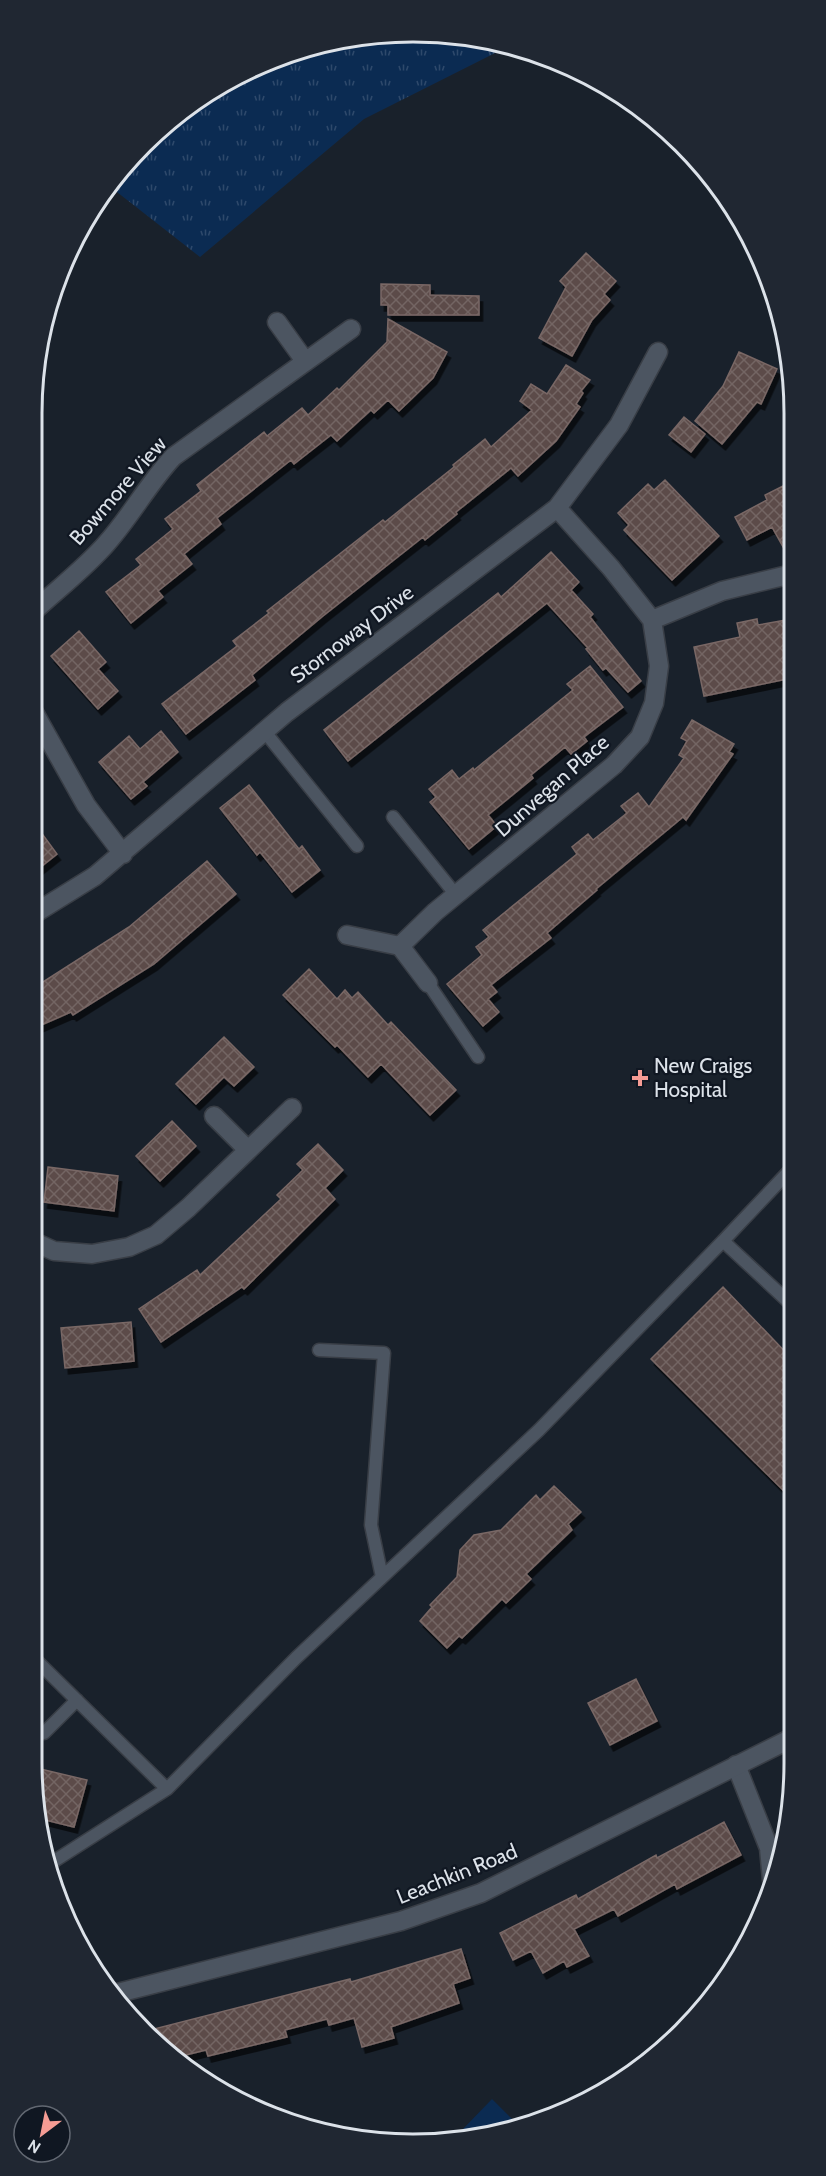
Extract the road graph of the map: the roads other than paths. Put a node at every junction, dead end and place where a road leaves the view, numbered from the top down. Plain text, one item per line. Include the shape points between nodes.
1 (277, 321) dead end
2 (351, 329) dead end
3 (658, 352) dead end
4 (305, 361) junction
5 (557, 508) junction
6 (784, 576) edge
7 (42, 604) edge
8 (652, 620) junction
9 (42, 727) edge
10 (265, 732) junction
11 (393, 817) dead end
12 (357, 846) dead end
13 (123, 854) junction
14 (456, 895) junction
15 (42, 909) edge
16 (346, 935) dead end
17 (400, 946) junction
18 (428, 983) joint
19 (478, 1057) dead end
20 (292, 1108) dead end
21 (214, 1116) dead end
22 (248, 1150) junction
23 (784, 1176) edge
24 (723, 1240) junction
25 (42, 1246) edge
26 (784, 1298) edge
27 (319, 1350) dead end
28 (382, 1577) junction
29 (42, 1666) edge
30 (77, 1700) junction
31 (44, 1733) dead end
32 (784, 1742) edge
33 (735, 1765) junction
34 (167, 1789) junction
35 (55, 1860) edge
36 (770, 1861) edge
37 (121, 1992) edge

1 - 4 street
2 - 4 street, Bowmore View
3 - 5 street, Stornoway Drive via 619,425
4 - 7 street, Bowmore View via 173,457 105,546
5 - 8 street, Dunvegan Place
5 - 10 street, Stornoway Drive
6 - 8 street via 722,591
8 - 14 street, Dunvegan Place via 659,666 654,703 640,736 615,765
9 - 13 street via 86,805
10 - 12 lane
10 - 13 street, Stornoway Drive
11 - 14 lane
13 - 15 street, Stornoway Drive
14 - 17 street, Dunvegan Place
16 - 17 street
17 - 18 street
18 - 19 lane
20 - 22 street
21 - 22 street
22 - 25 street via 156,1235 129,1247 92,1254 54,1251
23 - 24 lane
24 - 26 lane
24 - 28 lane via 539,1430
27 - 28 lane via 384,1353 371,1525
28 - 34 lane
29 - 30 lane
30 - 31 lane
30 - 34 lane
32 - 33 street, Leachkin Road
33 - 36 street via 769,1848
33 - 37 street, Leachkin Road via 481,1893 401,1921
34 - 35 lane

